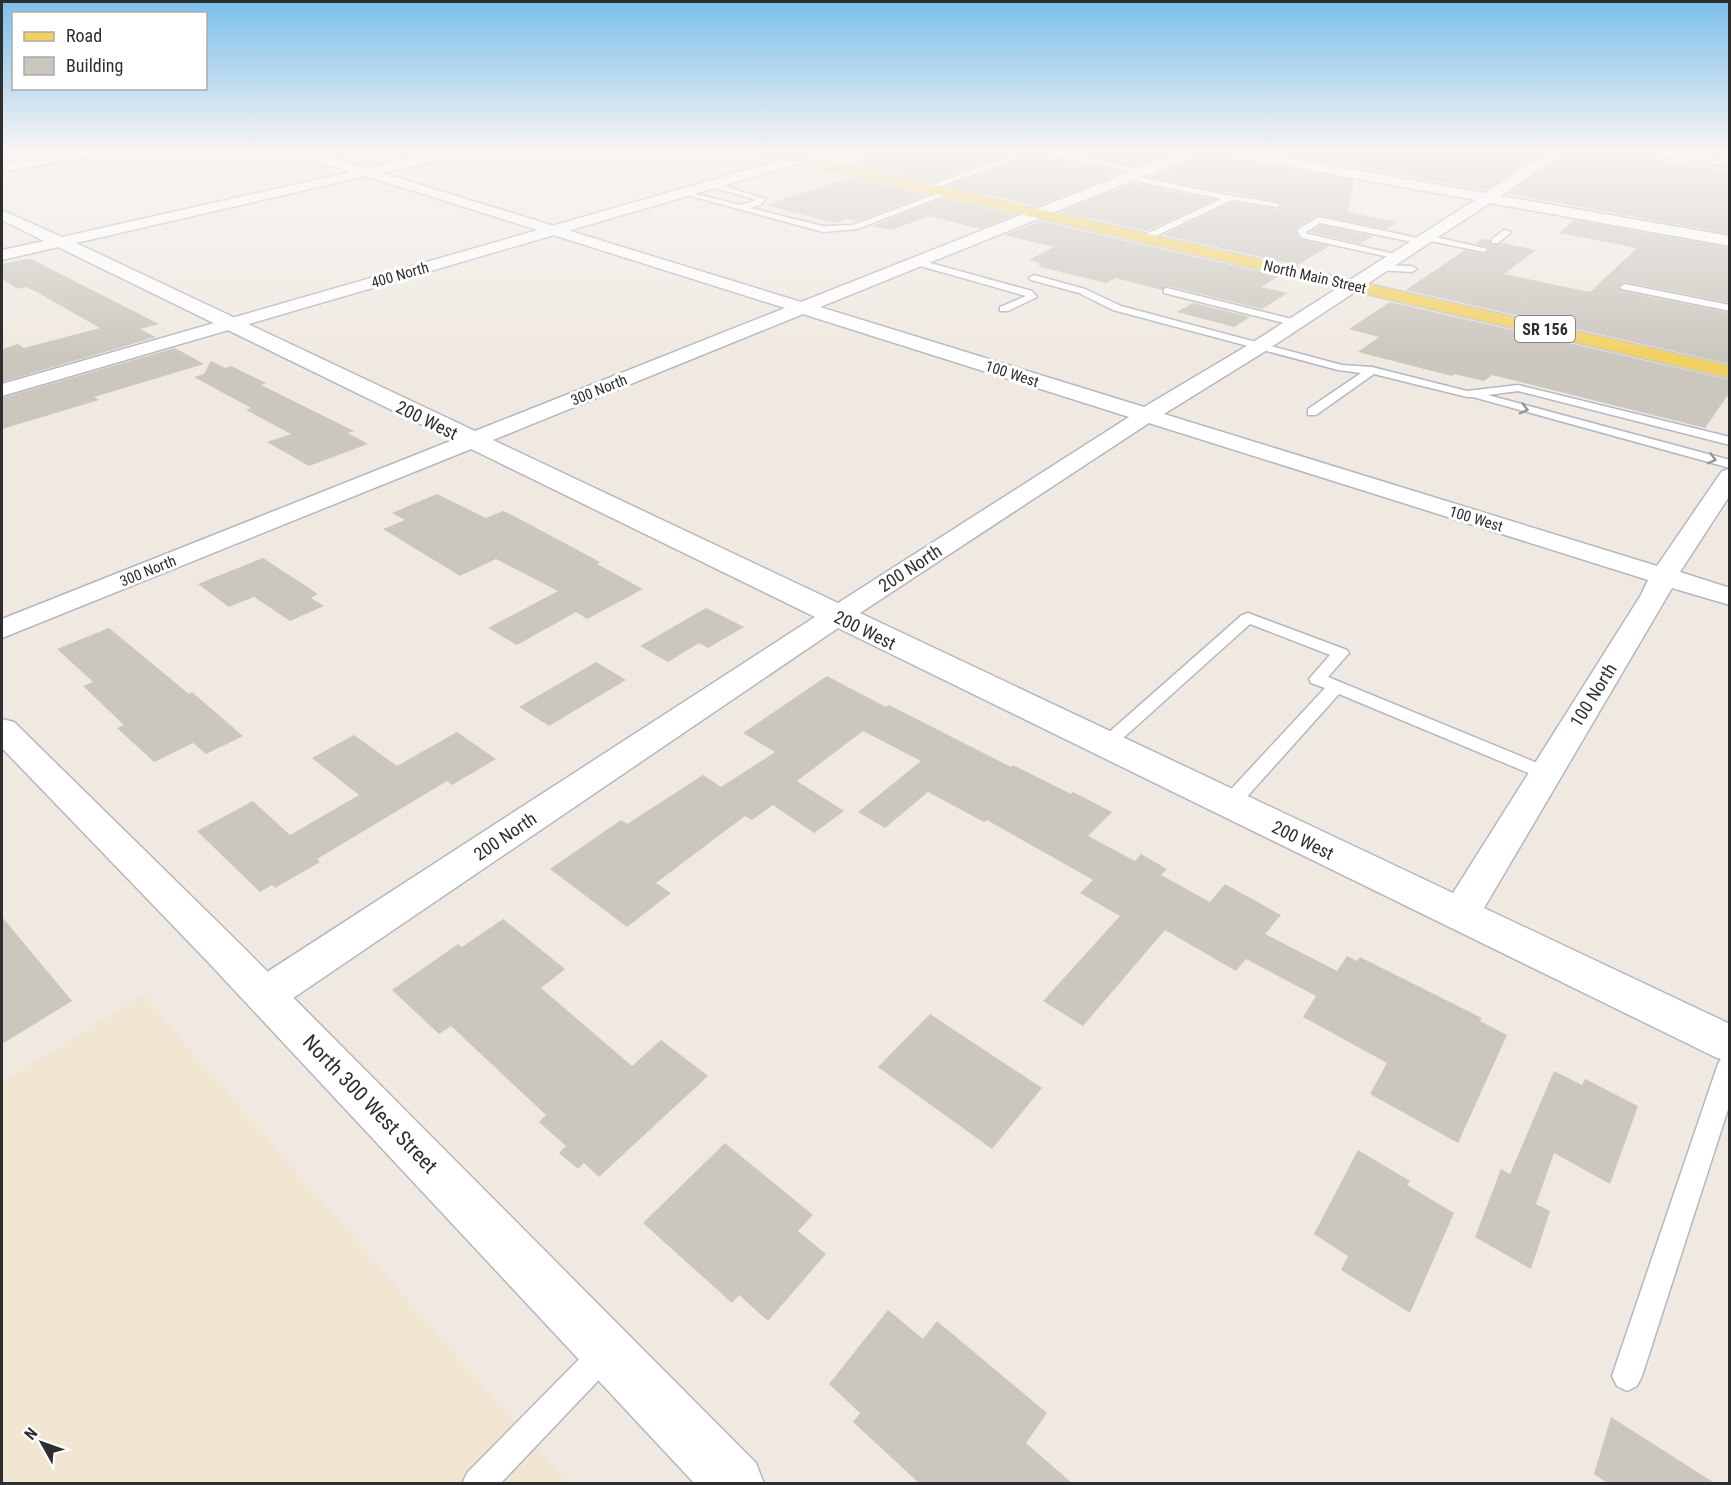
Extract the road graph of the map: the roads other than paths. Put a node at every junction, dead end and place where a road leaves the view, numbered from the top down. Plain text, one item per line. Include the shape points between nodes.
1 (13, 219) edge
2 (160, 219) edge
3 (520, 219) edge
4 (591, 219) edge
5 (786, 219) edge
6 (873, 219) edge
7 (1024, 219) edge
8 (1061, 219) edge
9 (1184, 219) edge
10 (1456, 219) edge
11 (1592, 219) edge
12 (554, 230) junction
13 (1507, 232) dead end
14 (1145, 238) junction
15 (1495, 241) dead end
16 (1730, 241) edge
17 (60, 242) junction
18 (1421, 242) junction
19 (1484, 249) dead end
20 (2, 255) edge
21 (1398, 256) junction
22 (916, 262) junction
23 (1380, 268) junction
24 (1412, 269) dead end
25 (1034, 278) dead end
26 (1353, 286) junction
27 (1625, 287) dead end
28 (1167, 291) dead end
29 (803, 308) junction
30 (1730, 308) edge
31 (1004, 309) dead end
32 (1296, 323) junction
33 (229, 324) junction
34 (1261, 346) junction
35 (1372, 370) junction
36 (1730, 372) edge
37 (2, 390) edge
38 (1467, 394) junction
39 (1312, 412) dead end
40 (1145, 416) junction
41 (471, 441) junction
42 (1730, 441) edge
43 (1729, 476) edge
44 (1664, 577) junction
45 (1730, 597) edge
46 (837, 616) junction
47 (2, 629) edge
48 (1336, 687) junction
49 (2, 729) edge
50 (1105, 745) junction
51 (1545, 773) junction
52 (1229, 804) junction
53 (1460, 915) junction
54 (265, 995) junction
55 (1730, 1044) edge
56 (1730, 1064) edge
57 (607, 1351) junction
58 (1627, 1376) dead end
59 (478, 1484) edge
60 (735, 1484) edge

1 - 17 street, 200 West
2 - 17 street
3 - 12 street, 100 West
4 - 12 street, 400 North
5 - 6 lane via 839,229
7 - 22 street, 300 North
8 - 14 main road, North Main Street / SR 156
9 - 14 lane
10 - 18 street, 200 North
11 - 16 street
12 - 29 street, 100 West
12 - 33 street, 400 North
13 - 15 lane
14 - 26 main road, North Main Street / SR 156
17 - 20 street
17 - 33 street, 200 West
18 - 19 lane
18 - 21 street, 200 North
18 - 21 lane via 1327,229 1312,238
21 - 23 street, 200 North
22 - 29 street, 300 North
22 - 31 lane via 1032,297
23 - 24 lane
23 - 26 street, 200 North
25 - 34 lane via 1082,291 1117,308
26 - 32 street, 200 North
26 - 36 main road, North Main Street / SR 156
27 - 30 lane
28 - 32 lane
29 - 40 street, 100 West
29 - 41 street, 300 North
32 - 34 street, 200 North
33 - 37 street, 400 North
33 - 41 street, 200 West
34 - 35 lane via 1342,368
34 - 40 street, 200 North
35 - 38 lane
35 - 39 lane
38 - 42 lane via 1518,388
38 -> 43 lane
40 - 44 street, 100 West
40 - 46 street, 200 North
41 - 46 street, 200 West
41 - 47 street, 300 North
43 - 44 street, 100 North
44 - 45 street, 100 West
44 - 51 street, 100 North
46 - 50 street, 200 West
46 - 54 street, 200 North
48 - 50 lane via 1317,679 1341,653 1248,618
48 - 51 lane
48 - 52 lane
49 - 54 street, North 300 West Street
50 - 52 street, 200 West
51 - 53 street, 100 North
52 - 53 street, 200 West
53 - 55 street, 200 West
54 - 57 street, North 300 West Street
56 - 58 lane
57 - 59 lane
57 - 60 street, North 300 West Street

